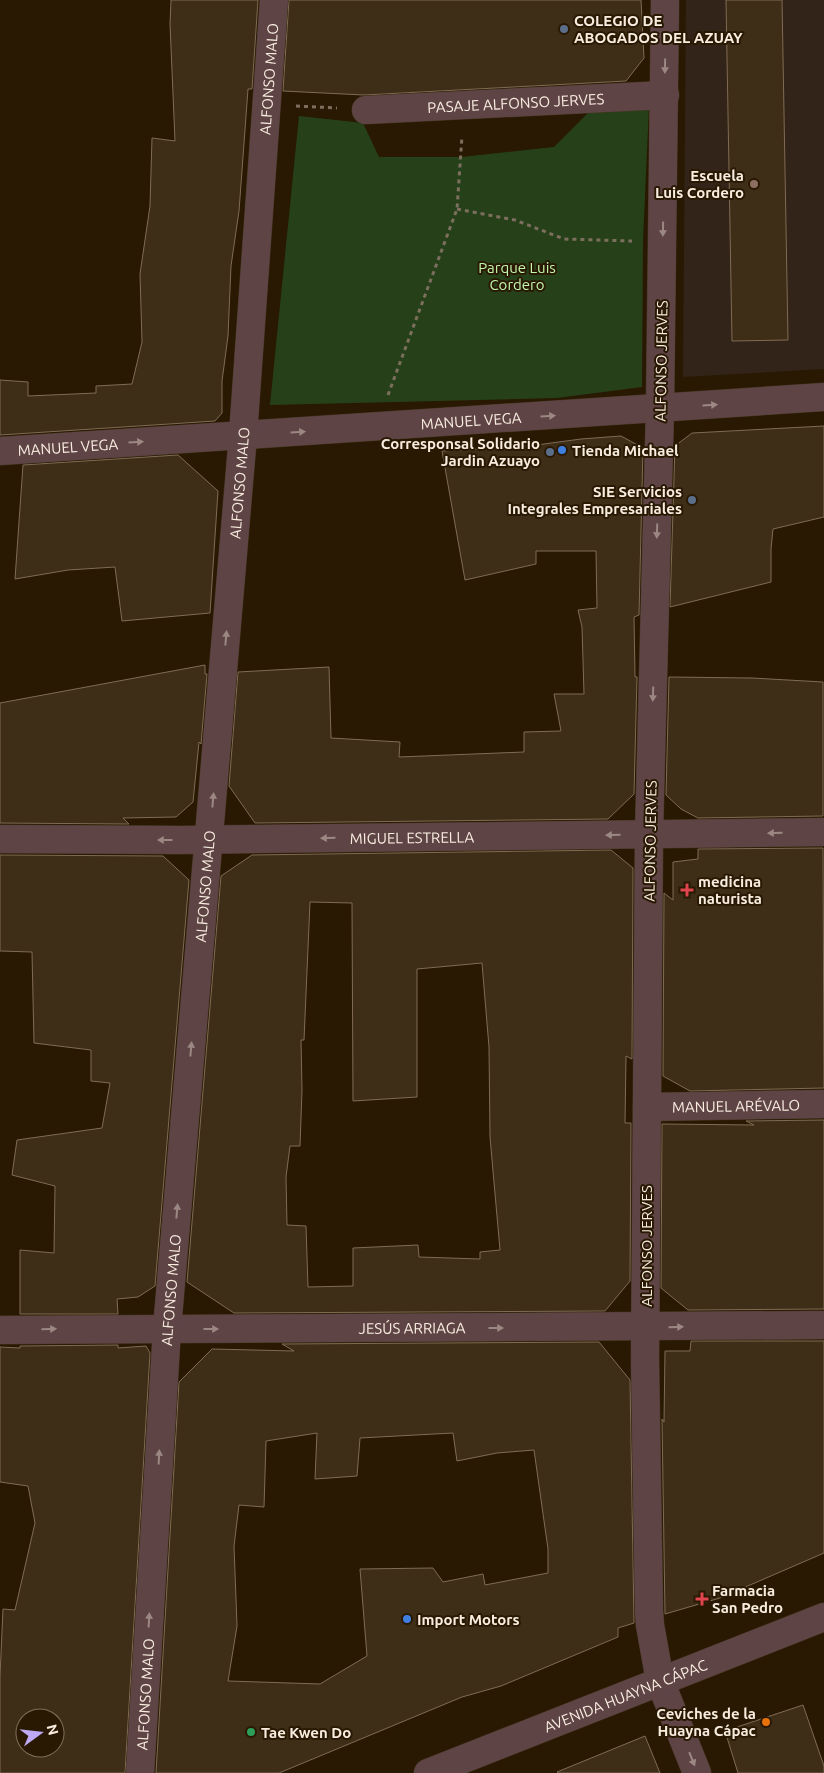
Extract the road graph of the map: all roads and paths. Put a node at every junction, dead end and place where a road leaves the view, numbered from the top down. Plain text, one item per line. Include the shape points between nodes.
1 (274, 0) edge
2 (665, 0) edge
3 (665, 95) junction
4 (265, 104) junction
5 (464, 105) junction
6 (366, 110) joint
7 (457, 209) junction
8 (663, 239) junction
9 (824, 397) edge
10 (385, 401) dead end
11 (660, 408) junction
12 (243, 435) junction
13 (0, 451) edge
14 (824, 832) edge
15 (649, 834) junction
16 (210, 839) junction
17 (0, 840) edge
18 (824, 1104) edge
19 (647, 1107) junction
20 (824, 1325) edge
21 (646, 1327) junction
22 (167, 1329) junction
23 (0, 1330) edge
24 (824, 1617) edge
25 (660, 1682) junction
26 (482, 1763) edge
27 (140, 1773) edge
28 (428, 1773) edge
29 (697, 1773) edge

1 - 4 street, ALFONSO MALO
2 -> 3 street, ALFONSO JERVES
3 - 5 street, PASAJE ALFONSO JERVES
3 -> 8 street, ALFONSO JERVES
4 - 6 path
4 - 12 street, ALFONSO MALO
5 - 6 street, PASAJE ALFONSO JERVES
5 - 7 path
7 - 8 path via 515,220 564,239
7 - 10 path
8 - 11 street, ALFONSO JERVES
11 -> 9 street, MANUEL VEGA
12 -> 11 street, MANUEL VEGA
11 -> 15 street, ALFONSO JERVES
13 -> 12 street, MANUEL VEGA
16 -> 12 street, ALFONSO MALO
14 -> 15 street, MIGUEL ESTRELLA
15 -> 16 street, MIGUEL ESTRELLA
15 - 19 street, ALFONSO JERVES
16 -> 17 street, MIGUEL ESTRELLA
22 -> 16 street, ALFONSO MALO
18 - 19 street, MANUEL ARÉVALO
19 - 21 street, ALFONSO JERVES
21 -> 20 street, JESÚS ARRIAGA
22 -> 21 street, JESÚS ARRIAGA
21 - 25 street, ALFONSO JERVES via 649,1611
23 -> 22 street, JESÚS ARRIAGA
27 -> 22 street, ALFONSO MALO
24 - 25 street, AVENIDA HUAYNA CÁPAC
25 - 26 street, AVENIDA HUAYNA CÁPAC
25 -> 29 street, ALFONSO JERVES
26 - 28 street, AVENIDA HUAYNA CÁPAC

